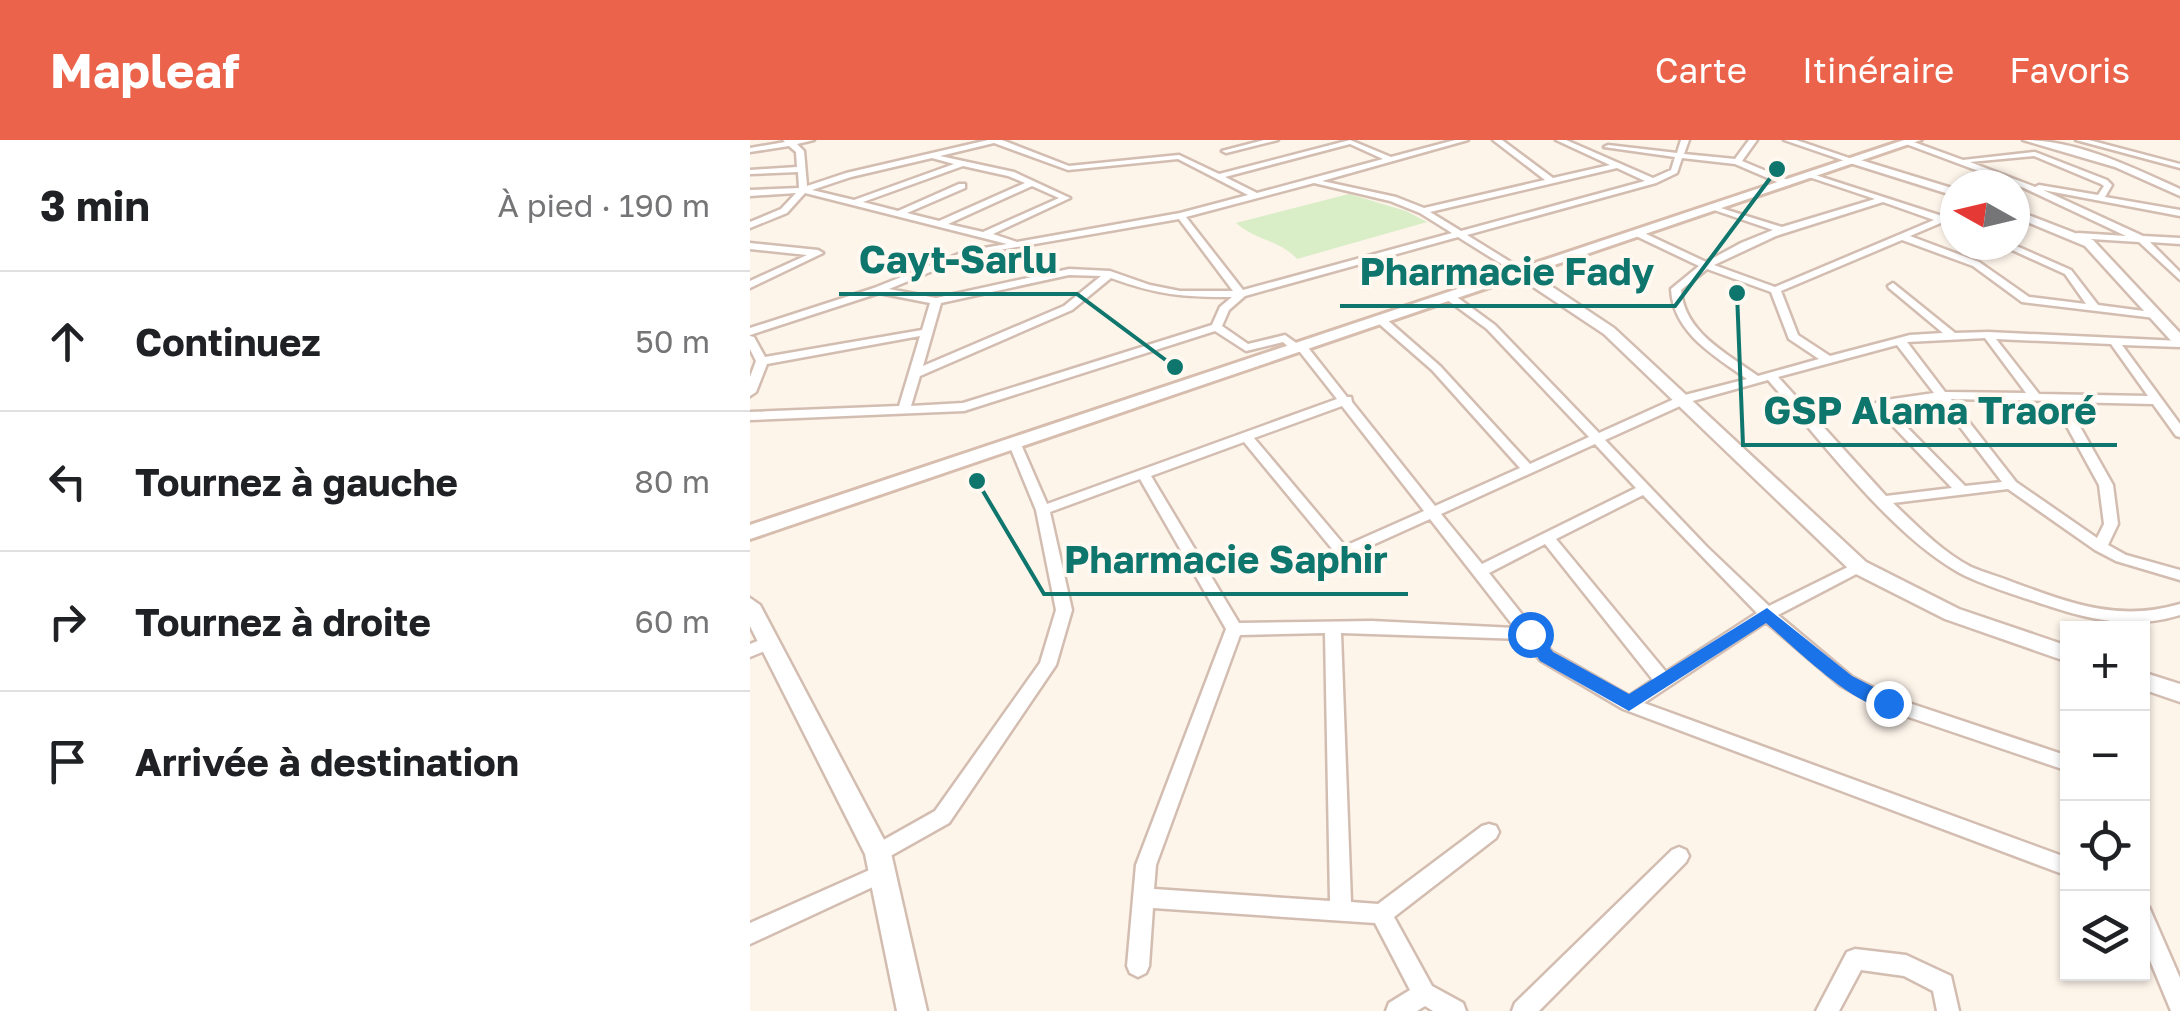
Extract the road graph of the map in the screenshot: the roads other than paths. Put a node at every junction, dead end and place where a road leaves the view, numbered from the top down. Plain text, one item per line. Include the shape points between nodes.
1 (810, 140) edge
2 (995, 140) edge
3 (1274, 140) edge
4 (1421, 140) edge
5 (1464, 140) edge
6 (1497, 140) edge
7 (1560, 140) edge
8 (1582, 140) edge
9 (1685, 140) edge
10 (1754, 140) edge
11 (1790, 140) edge
12 (2080, 140) edge
13 (792, 141) edge
14 (1912, 141) edge
15 (2039, 141) edge
16 (1612, 144) edge
17 (1439, 147) junction
18 (750, 150) edge
19 (1576, 150) junction
20 (1226, 151) dead end
21 (1680, 154) junction
22 (928, 155) junction
23 (1590, 156) junction
24 (2180, 158) edge
25 (1391, 160) junction
26 (1960, 160) junction
27 (1854, 161) junction
28 (1737, 162) junction
29 (962, 163) junction
30 (2168, 163) junction
31 (1615, 166) junction
32 (2180, 166) edge
33 (803, 169) junction
34 (1986, 170) edge
35 (750, 172) edge
36 (2141, 174) junction
37 (1812, 175) junction
38 (1220, 176) junction
39 (1552, 181) junction
40 (1653, 181) junction
41 (1314, 182) junction
42 (1032, 183) junction
43 (1788, 183) junction
44 (962, 186) dead end
45 (2030, 186) edge
46 (2030, 187) edge
47 (1940, 188) edge
48 (804, 190) junction
49 (2180, 192) edge
50 (750, 194) edge
51 (1258, 197) junction
52 (2101, 197) junction
53 (1882, 200) junction
54 (856, 202) junction
55 (1714, 207) junction
56 (1423, 212) junction
57 (2180, 213) edge
58 (898, 214) junction
59 (1181, 216) junction
60 (1940, 217) edge
61 (2030, 218) edge
62 (940, 224) junction
63 (1940, 224) edge
64 (750, 225) edge
65 (1782, 230) junction
66 (1460, 232) junction
67 (986, 234) junction
68 (1639, 234) junction
69 (2078, 236) junction
70 (1904, 238) junction
71 (2140, 239) junction
72 (2180, 241) edge
73 (1016, 243) junction
74 (750, 246) edge
75 (2030, 255) edge
76 (1707, 266) junction
77 (1522, 272) junction
78 (1110, 274) junction
79 (2180, 277) edge
80 (750, 284) edge
81 (1893, 286) dead end
82 (878, 290) junction
83 (1774, 290) junction
84 (1241, 294) junction
85 (1450, 297) junction
86 (936, 301) junction
87 (2094, 306) junction
88 (2154, 315) junction
89 (1381, 320) junction
90 (1216, 326) junction
91 (928, 332) junction
92 (1950, 334) junction
93 (1988, 334) junction
94 (750, 336) edge
95 (1900, 341) junction
96 (2114, 341) junction
97 (2180, 343) edge
98 (1299, 348) junction
99 (1828, 361) junction
100 (762, 362) junction
101 (914, 374) junction
102 (1765, 379) junction
103 (750, 392) edge
104 (1940, 396) junction
105 (2035, 397) junction
106 (2058, 397) junction
107 (1685, 399) junction
108 (1347, 400) junction
109 (2154, 400) junction
110 (904, 410) junction
111 (750, 416) edge
112 (2180, 432) edge
113 (1248, 437) junction
114 (1599, 439) junction
115 (1014, 442) junction
116 (1528, 469) junction
117 (1144, 474) junction
118 (2011, 486) junction
119 (1646, 488) junction
120 (1962, 491) junction
121 (1885, 500) junction
122 (1043, 510) junction
123 (1432, 514) junction
124 (750, 532) edge
125 (1547, 537) junction
126 (2100, 547) junction
127 (1860, 566) junction
128 (1480, 571) junction
129 (2180, 575) edge
130 (750, 605) edge
131 (2180, 609) edge
132 (1767, 614) junction
133 (1333, 627) junction
134 (1234, 629) junction
135 (1530, 634) junction
136 (759, 647) edge
137 (2060, 651) edge
138 (1664, 680) junction
139 (2150, 683) edge
140 (2180, 693) edge
141 (1629, 704) junction
142 (2060, 761) edge
143 (1489, 832) dead end
144 (1679, 856) dead end
145 (880, 863) junction
146 (2060, 864) edge
147 (1142, 898) junction
148 (1341, 912) junction
149 (1381, 914) junction
150 (2150, 933) edge
151 (750, 934) edge
152 (1138, 966) dead end
153 (1424, 994) junction
154 (2180, 1005) edge
155 (912, 1011) edge
156 (1397, 1011) edge
157 (1455, 1011) edge
158 (1523, 1011) edge
159 (1827, 1011) edge
160 (1948, 1011) edge

1 - 13 street
2 - 22 street
2 - 38 street via 1068,168 1180,158
3 - 20 street
4 - 17 street
5 - 17 street
6 - 39 street
7 - 19 street
8 - 19 street
9 - 21 street
10 - 28 street
11 - 27 street
12 - 30 street
13 - 18 street
13 - 33 street
14 - 26 street
14 - 27 main road
15 - 36 street
16 - 21 street
16 - 23 street
17 - 25 street
19 - 23 street
21 - 28 street
21 - 40 street via 1674,171
22 - 29 street
22 - 48 street
23 - 31 street
24 - 30 street
25 - 38 street via 1351,142
25 - 41 street
26 - 34 street
26 - 52 street via 2035,154 2104,182
27 - 37 main road
27 - 47 street
28 - 43 street
29 - 42 street
29 - 54 street
30 - 32 street
30 - 36 street
31 - 39 street
31 - 40 street
33 - 35 street
33 - 48 street
36 - 49 street
37 - 43 main road
37 - 53 street
38 - 51 street
39 - 56 street
40 - 66 street
41 - 51 street
41 - 56 street
42 - 62 street
42 - 67 street via 1066,198
43 - 55 main road
44 - 58 street
45 - 52 street
46 - 71 street
48 - 50 street
48 - 54 street
48 - 64 street via 784,211
51 - 59 street
52 - 57 street
53 - 60 street
53 - 65 street
54 - 58 street
55 - 65 street
55 - 68 main road
56 - 66 street
58 - 62 street
59 - 73 street
59 - 84 street
61 - 69 street
62 - 67 street
63 - 70 street
65 - 76 street
66 - 77 street
66 - 84 street
67 - 73 street
68 - 76 street
68 - 77 main road
69 - 71 street
69 - 88 street
70 - 83 street
70 - 87 street via 1976,264 2026,300
71 - 72 street
71 - 79 street
73 - 82 street via 969,253
74 - 80 street via 818,253
75 - 87 street via 2068,272
76 - 83 street
76 - 102 street via 1676,289 1681,316 1707,342
77 - 85 main road
77 - 107 street via 1610,331
78 - 84 street via 1180,294
78 - 86 street via 1042,275
78 - 101 street via 1068,308
81 - 92 street
82 - 86 street
82 - 94 street
83 - 99 street via 1793,337
84 - 90 street
85 - 89 main road
85 - 114 street via 1490,328
86 - 91 street
87 - 88 street
88 - 97 street
89 - 98 main road
89 - 116 street via 1436,368
90 - 98 street via 1246,348 1285,338
90 - 110 street via 964,407
91 - 100 street
91 - 101 street
92 - 93 street
92 - 95 street
93 - 96 street
93 - 105 street
94 - 100 street
95 - 99 street
95 - 104 street
96 - 97 street
96 - 109 street
98 - 108 street
98 - 115 main road
99 - 102 street
100 - 103 street
101 - 110 street
102 - 107 street
102 - 121 street
104 - 105 street
104 - 118 street
104 - 120 street via 1879,405
105 - 106 street
106 - 109 street
106 - 126 street via 2106,484 2111,524
107 - 114 street
107 - 127 street
108 - 113 street
108 - 123 street
109 - 112 street
110 - 111 street
113 - 117 street
113 - 123 street via 1344,553
114 - 116 street
114 - 119 street
115 - 122 street
115 - 124 main road
116 - 123 street
117 - 122 street
117 - 134 street
118 - 120 street
118 - 126 street
119 - 125 street
119 - 132 street
120 - 121 street
121 - 131 street via 1966,570 2098,615
122 - 145 street via 1064,610 1048,665 942,817
123 - 128 street
125 - 128 street
125 - 138 street
126 - 129 street
127 - 132 street
127 - 137 street via 1952,614
128 - 135 street
130 - 136 street
132 - 138 street
132 - 142 street via 1846,681 1888,703
133 - 134 street
133 - 135 street
133 - 148 street
134 - 147 street via 1146,865
135 - 141 street via 1546,656
136 - 145 street
138 - 141 street
139 - 140 street
141 - 146 street
143 - 149 street
144 - 158 street
145 - 151 street
145 - 155 street
147 - 148 street
147 - 152 street
148 - 149 street
149 - 153 street
150 - 154 street
153 - 156 street
153 - 157 street
159 - 160 street via 1855,959 1906,966 1943,984

